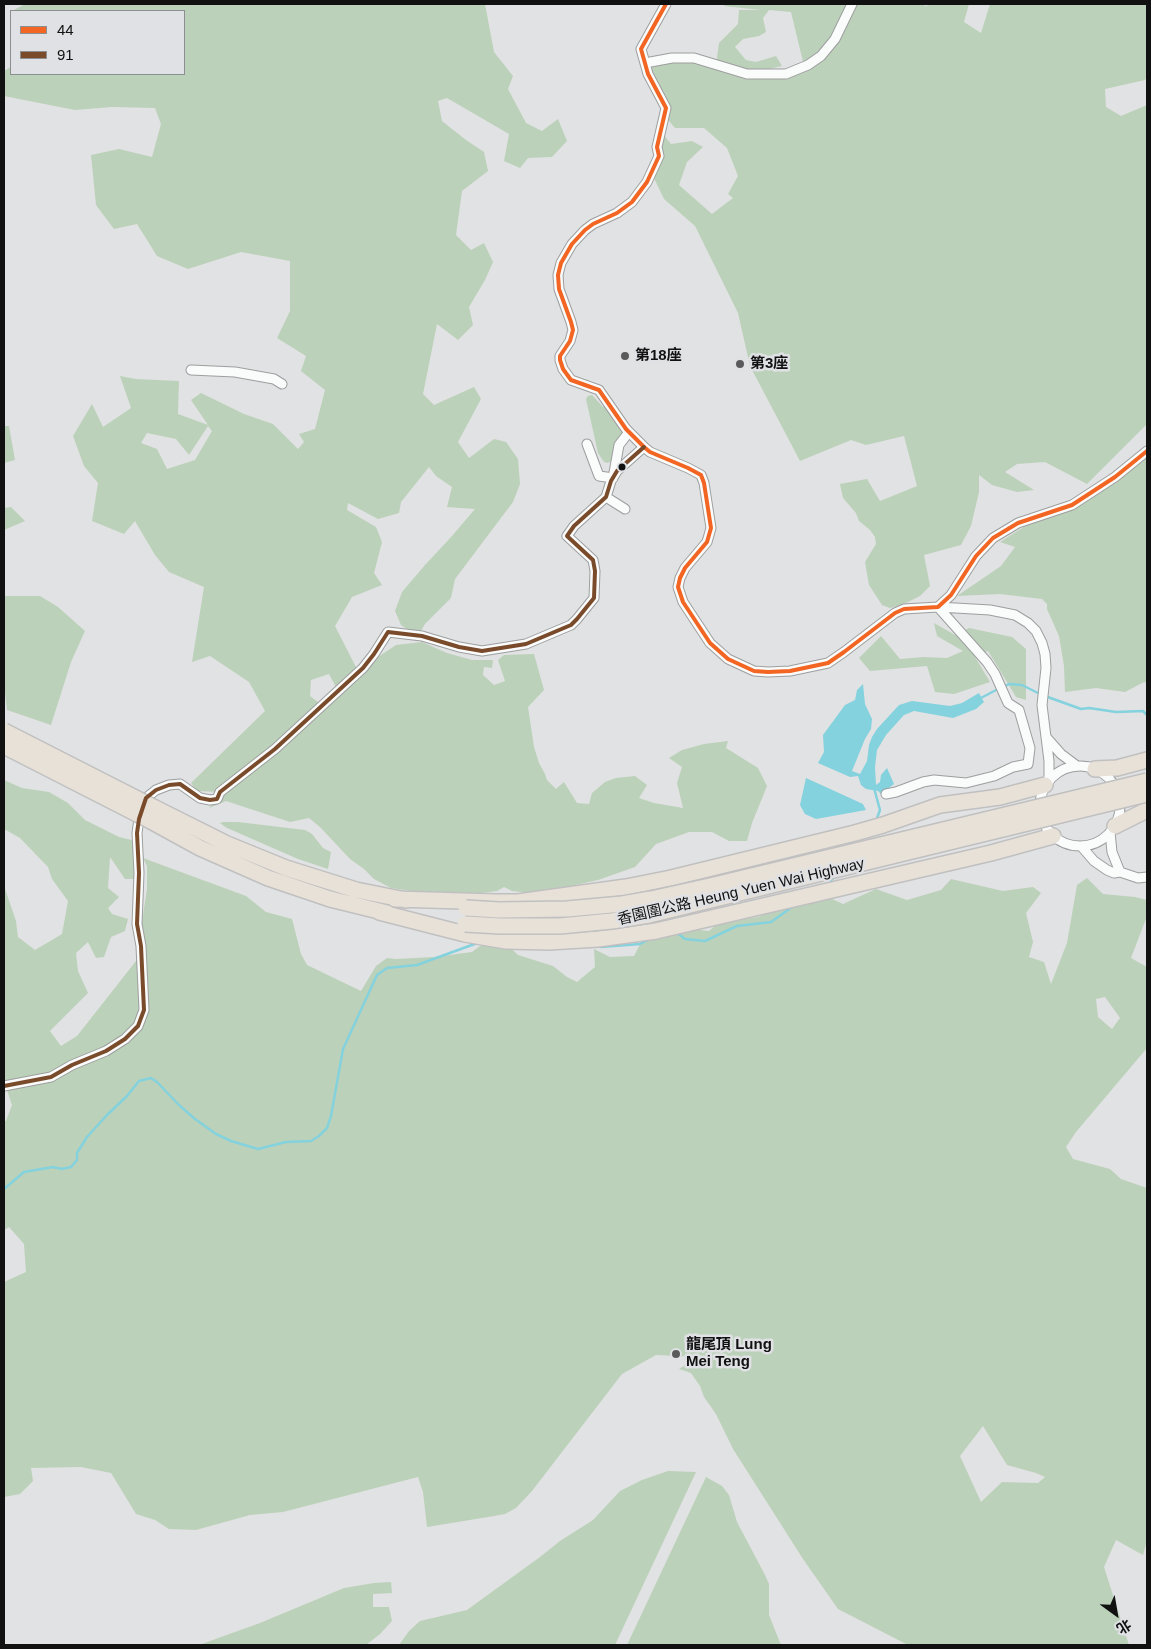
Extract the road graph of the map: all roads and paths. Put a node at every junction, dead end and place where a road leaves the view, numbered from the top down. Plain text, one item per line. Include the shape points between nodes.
1 (666, 4) edge
2 (852, 4) edge
3 (645, 63) junction
4 (191, 370) dead end
5 (282, 384) dead end
6 (629, 432) junction
7 (587, 444) dead end
8 (644, 448) junction
9 (1147, 451) edge
10 (613, 478) junction
11 (606, 497) junction
12 (625, 509) dead end
13 (938, 607) junction
14 (4, 731) edge
15 (1046, 737) junction
16 (4, 746) edge
17 (1147, 760) edge
18 (1077, 766) junction
19 (1095, 769) junction
20 (1147, 781) edge
21 (1047, 782) junction
22 (886, 794) dead end
23 (1147, 794) edge
24 (1147, 810) edge
25 (152, 814) junction
26 (1113, 829) junction
27 (1053, 836) junction
28 (1081, 846) junction
29 (1120, 872) junction
30 (1147, 878) edge
31 (466, 905) junction
32 (465, 929) junction
33 (4, 1086) edge

1 - 3 street via 641,49
2 - 3 street via 821,56 786,74 747,74 694,58
3 - 6 street via 666,108 657,147 659,156 647,182 632,202 589,226 572,244 558,275 572,330 570,341 560,356 563,369 571,380 599,390
4 - 5 street via 235,372 274,379
6 - 8 street
6 - 10 street via 619,445
7 - 10 street via 599,476
8 - 10 street
8 - 13 street via 688,468 701,476 704,483 712,528 707,542 680,578 678,587 683,602 710,643 728,659 754,671 768,672 828,663 895,613 904,609
9 - 13 street via 1072,505 1018,523 993,538 976,556 951,595
10 - 11 street
11 - 12 street
11 - 33 street via 567,536 593,560 595,571 594,598 570,625 526,644 482,651 422,636 388,632 363,668 275,749 220,792 217,799 200,798 180,784 156,790 146,798 137,833 137,924 144,1010 138,1026 125,1039 51,1077
13 - 15 street via 1014,615 1036,631 1045,654 1042,704
13 - 22 street via 987,662 1008,703 1019,710 1030,748 1028,764 966,783 934,780
14 - 25 highway, 香園圍公路 Heung Yuen Wai Highway, bridge
15 - 18 street
15 - 21 street
16 - 25 highway, 香園圍公路 Heung Yuen Wai Highway, bridge
17 - 19 highway via 1117,768
18 - 19 street
18 - 21 street via 1060,771
19 - 26 street via 1109,778 1118,793 1120,810
20 - 31 highway, 香園圍公路 Heung Yuen Wai Highway, bridge via 651,899 567,909 508,910
21 - 27 street via 1039,808 1043,823
21 - 31 highway via 1000,797 940,805 889,823 671,878 518,902
23 - 32 highway, 香園圍公路 Heung Yuen Wai Highway, bridge via 649,915 560,926
24 - 26 highway
25 - 31 highway, 香園圍公路 Heung Yuen Wai Highway via 286,868 340,886 395,899
25 - 32 highway, 香園圍公路 Heung Yuen Wai Highway via 200,848 268,878 379,912
26 - 28 street via 1102,840
26 - 29 street via 1112,852
27 - 28 street via 1061,842
27 - 32 highway via 626,936 524,942 488,938
28 - 29 street via 1101,867
29 - 30 street

